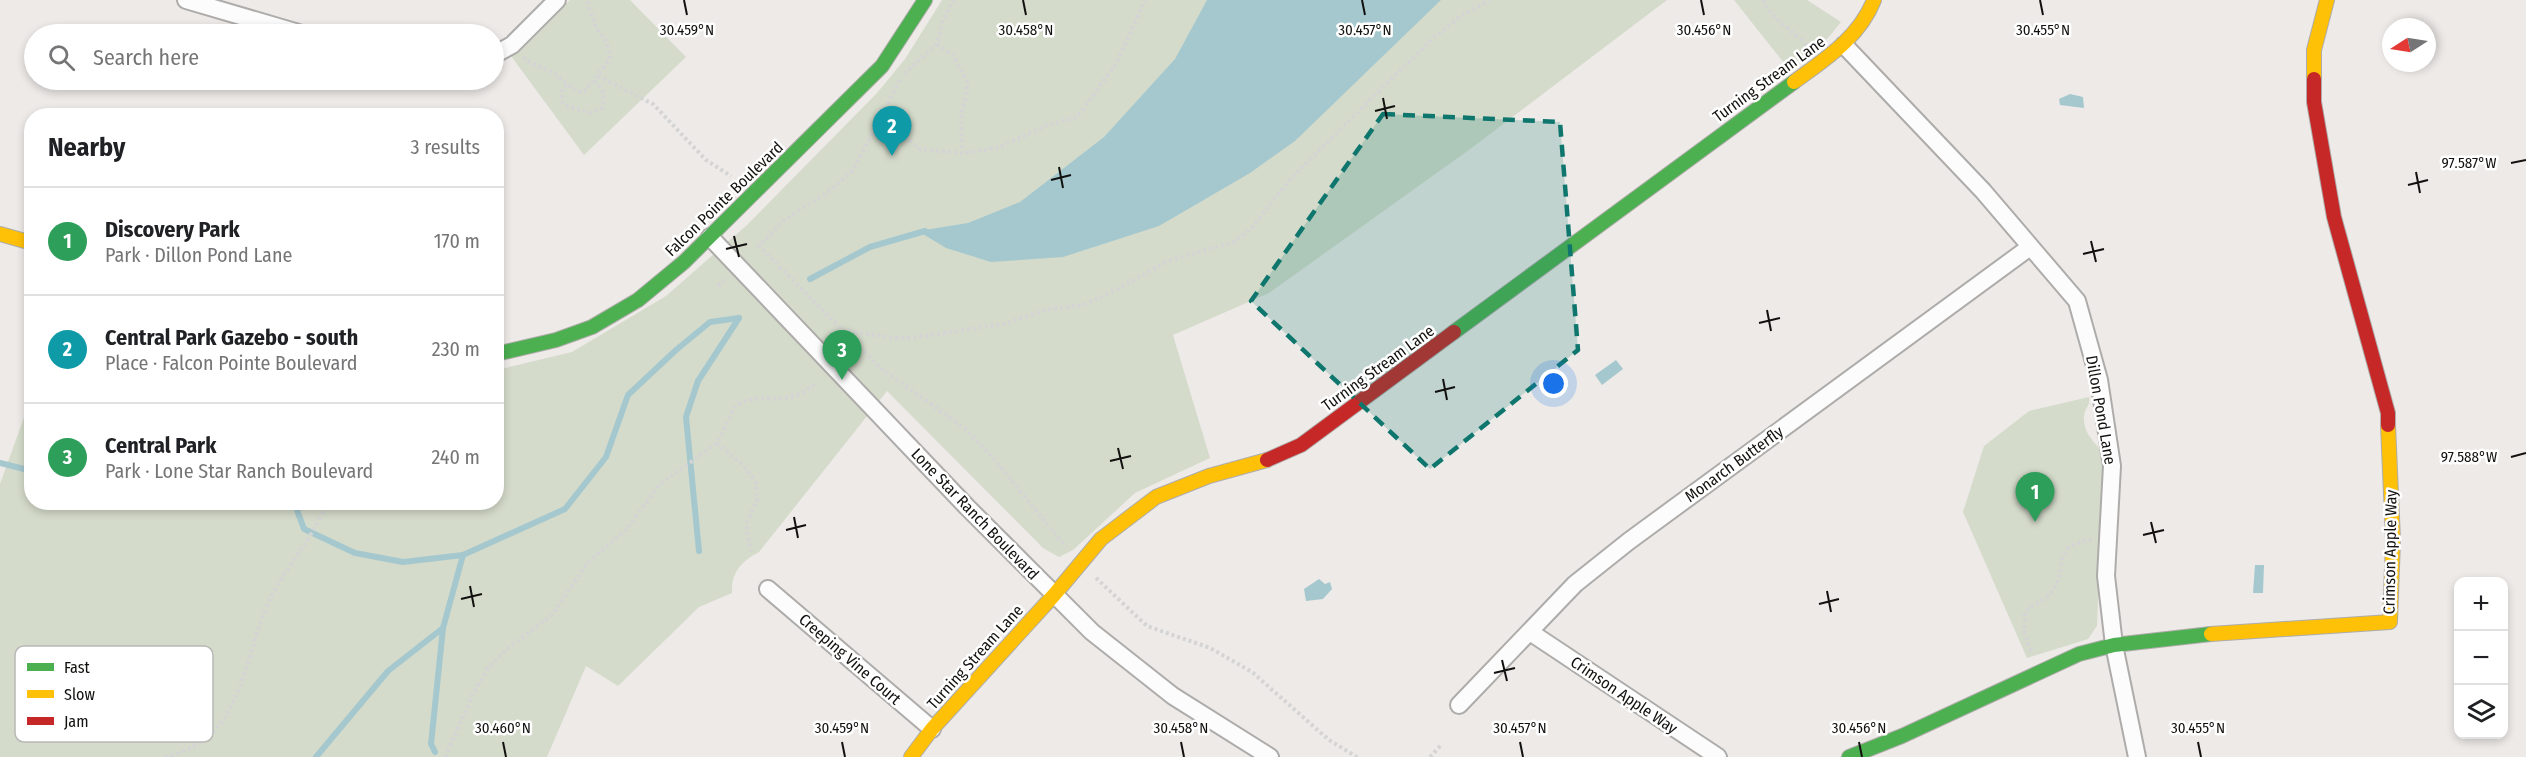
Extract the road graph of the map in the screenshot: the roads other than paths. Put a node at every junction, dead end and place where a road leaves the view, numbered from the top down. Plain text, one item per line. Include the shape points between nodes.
1 (186, 0) edge
2 (557, 0) edge
3 (925, 0) edge
4 (1874, 0) edge
5 (2327, 0) edge
6 (268, 24) edge
7 (1844, 45) junction
8 (504, 49) edge
9 (0, 234) edge
10 (710, 237) junction
11 (24, 241) edge
12 (2030, 247) junction
13 (504, 352) edge
14 (768, 589) dead end
15 (1054, 595) junction
16 (1530, 632) junction
17 (2114, 645) junction
18 (1460, 705) dead end
19 (932, 729) junction
20 (911, 757) edge
21 (1270, 757) edge
22 (1718, 757) edge
23 (1849, 757) edge
24 (2137, 757) edge

1 - 6 street
2 - 8 street
3 - 10 street, Falcon Pointe Boulevard via 882,66
4 - 7 street, Turning Stream Lane via 1869,13
5 - 17 street, Crimson Apple Way via 2314,50 2314,102 2334,217 2388,413 2393,540 2390,622
7 - 12 street, Dillon Pond Lane via 1983,191
7 - 15 street, Turning Stream Lane via 1301,445 1156,497 1101,539
9 - 11 street
10 - 13 street, Falcon Pointe Boulevard via 638,300 592,327
10 - 15 street, Lone Star Ranch Boulevard
12 - 16 street, Monarch Butterfly via 1629,541 1575,584
12 - 17 street, Dillon Pond Lane via 2077,301 2099,380 2112,466 2106,576
14 - 19 street, Creeping Vine Court
15 - 19 street, Turning Stream Lane
15 - 21 street, Lone Star Ranch Boulevard via 1092,632 1173,696
16 - 18 street, Monarch Butterfly
16 - 22 street, Crimson Apple Way
17 - 23 street, Crimson Apple Way via 2044,668
17 - 24 street, Dillon Pond Lane
19 - 20 street, Turning Stream Lane

